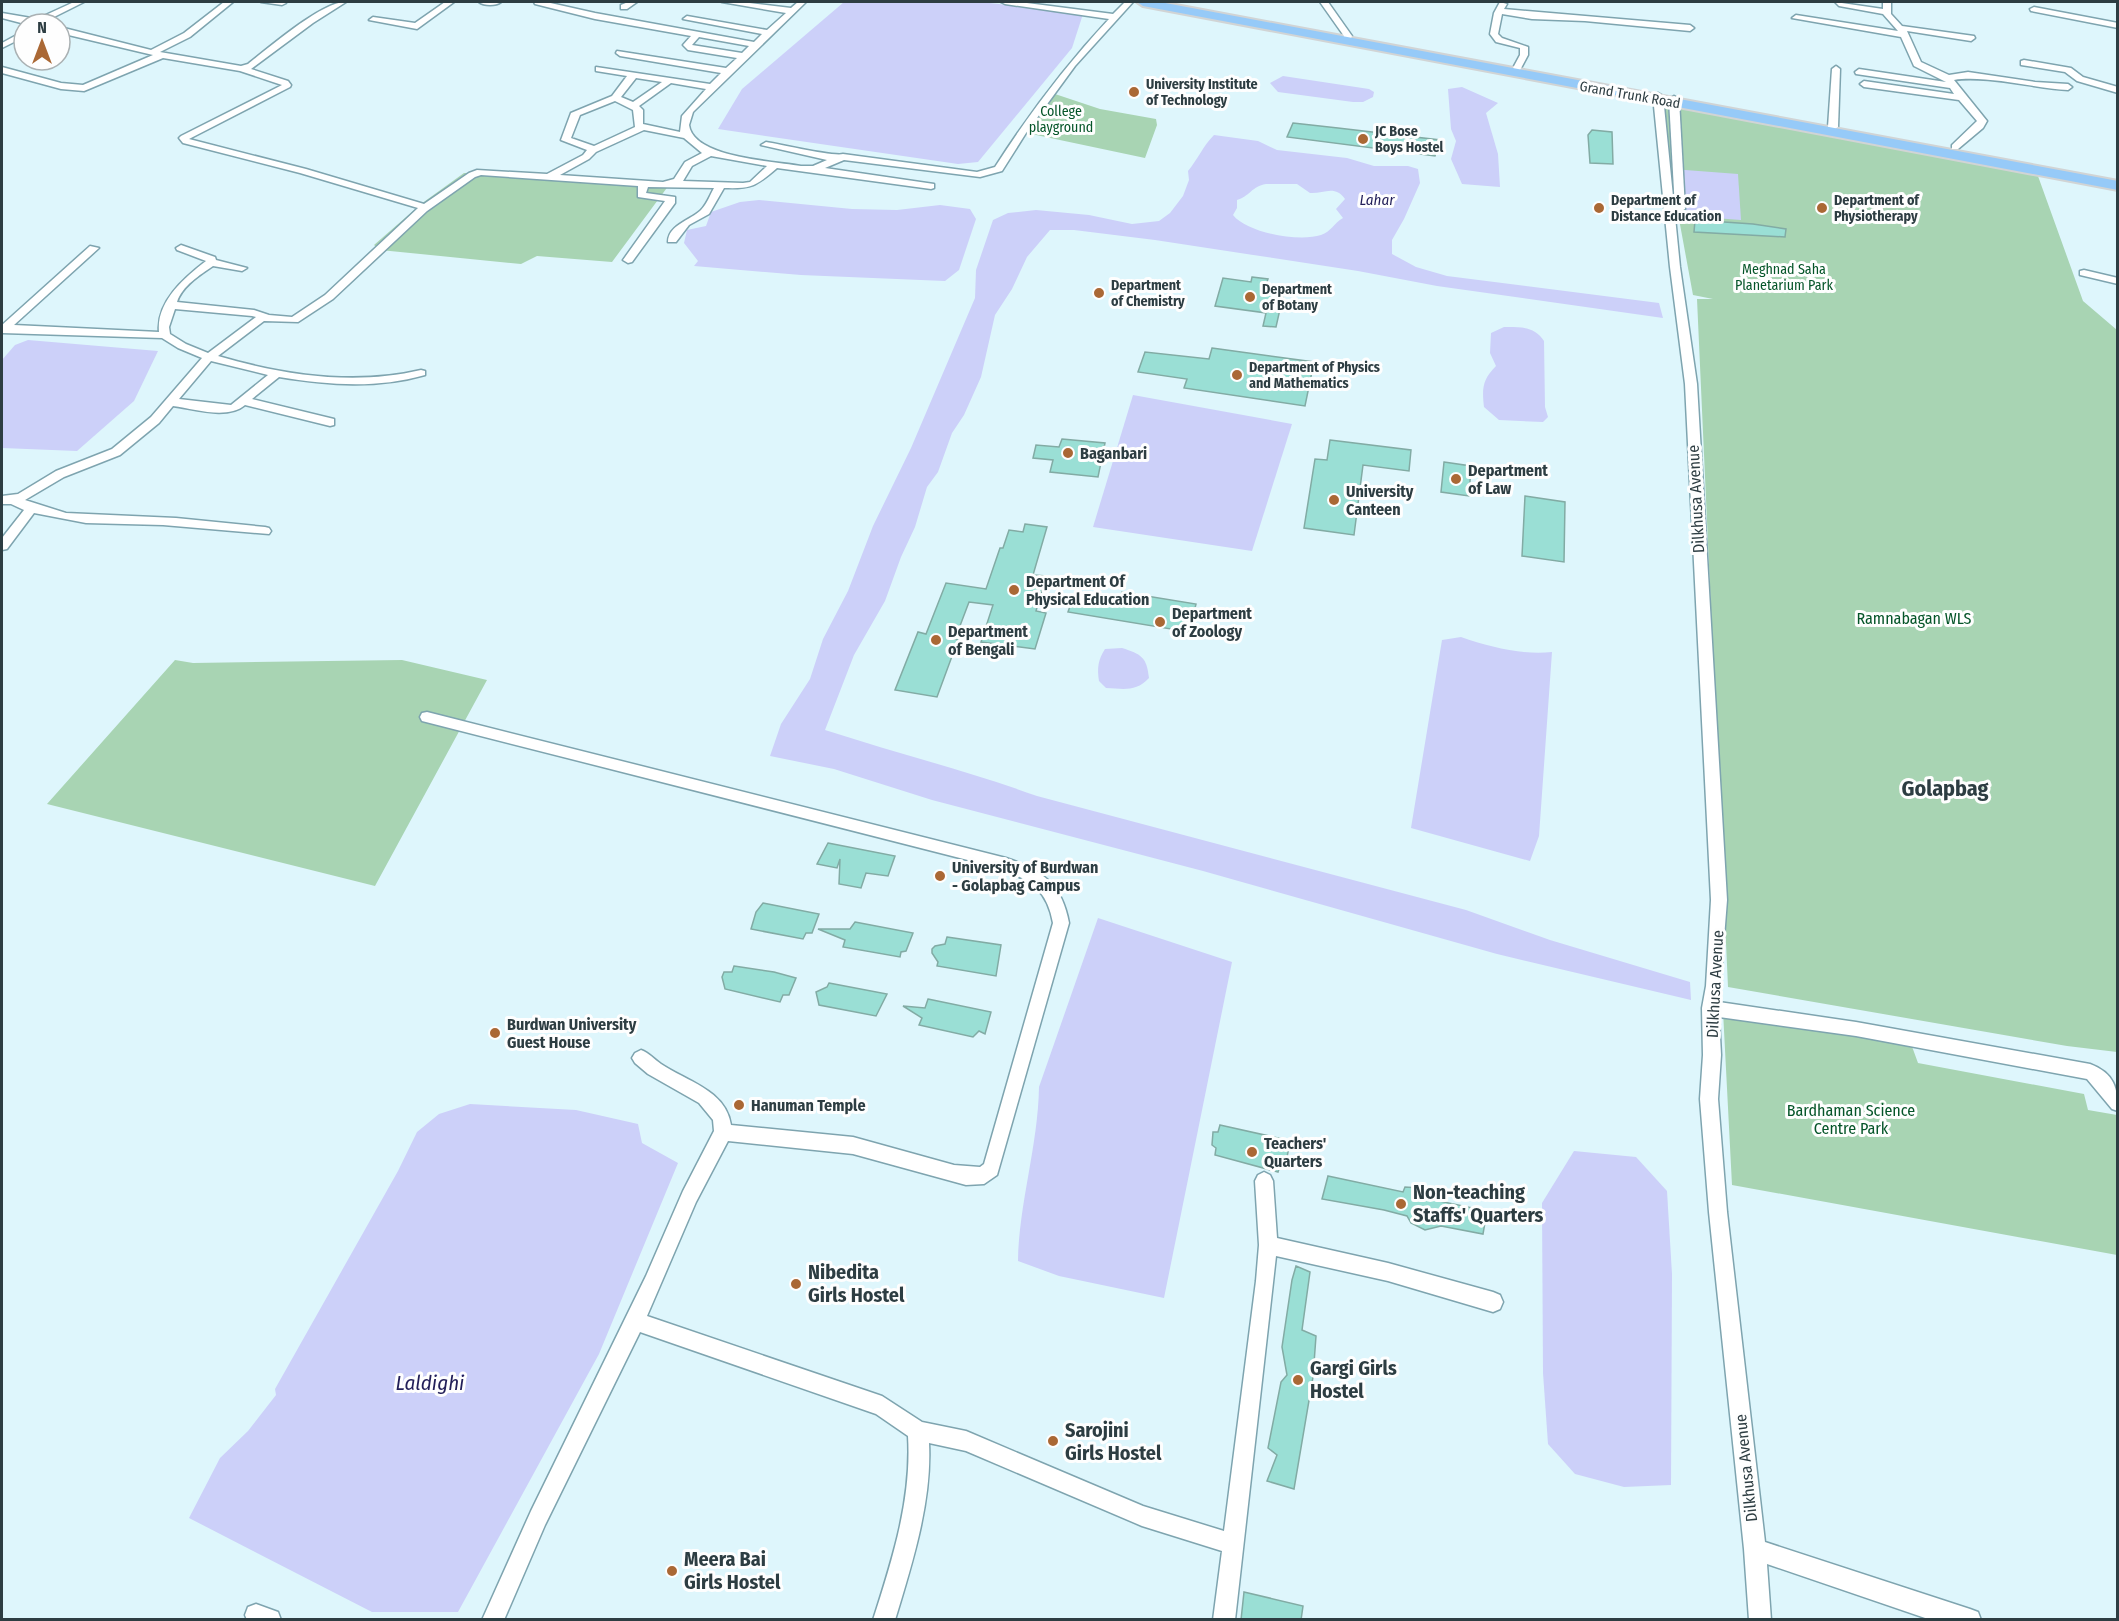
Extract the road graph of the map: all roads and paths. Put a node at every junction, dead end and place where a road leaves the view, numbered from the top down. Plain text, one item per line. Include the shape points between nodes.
1 (80, 2) edge
2 (229, 2) edge
3 (265, 2) edge
4 (342, 2) edge
5 (450, 2) edge
6 (483, 2) edge
7 (497, 2) edge
8 (538, 2) edge
9 (633, 2) edge
10 (726, 2) edge
11 (802, 2) edge
12 (1009, 2) edge
13 (1129, 2) edge
14 (1143, 2) edge
15 (1162, 2) edge
16 (1324, 2) edge
17 (1505, 2) edge
18 (1839, 2) edge
19 (282, 3) edge
20 (624, 7) dead end
21 (1886, 7) edge
22 (2034, 9) dead end
23 (792, 11) junction
24 (1499, 11) junction
25 (60, 12) edge
26 (1114, 17) junction
27 (1796, 18) dead end
28 (687, 19) dead end
29 (373, 20) dead end
30 (2118, 26) edge
31 (1690, 28) dead end
32 (1903, 31) junction
33 (72, 33) edge
34 (769, 33) junction
35 (697, 34) junction
36 (1971, 38) dead end
37 (1347, 39) junction
38 (755, 45) junction
39 (158, 53) junction
40 (620, 53) dead end
41 (743, 56) junction
42 (2024, 63) dead end
43 (1517, 68) junction
44 (242, 69) junction
45 (599, 69) dead end
46 (1836, 69) dead end
47 (2, 70) edge
48 (727, 71) junction
49 (1859, 72) dead end
50 (633, 75) junction
51 (1948, 78) junction
52 (670, 80) junction
53 (1864, 84) dead end
54 (1954, 86) junction
55 (711, 87) junction
56 (2068, 87) dead end
57 (2118, 90) edge
58 (2, 92) edge
59 (2, 97) edge
60 (615, 98) junction
61 (1658, 98) junction
62 (1962, 98) junction
63 (1674, 101) junction
64 (634, 105) junction
65 (643, 127) junction
66 (1833, 127) junction
67 (687, 136) junction
68 (766, 145) dead end
69 (1955, 147) junction
70 (593, 150) junction
71 (710, 153) junction
72 (834, 159) junction
73 (882, 162) junction
74 (775, 164) junction
75 (814, 169) junction
76 (548, 177) junction
77 (870, 177) junction
78 (2118, 180) edge
79 (673, 184) junction
80 (643, 185) junction
81 (720, 186) junction
82 (931, 186) dead end
83 (2118, 186) edge
84 (423, 209) junction
85 (672, 240) dead end
86 (94, 248) dead end
87 (181, 248) dead end
88 (628, 260) dead end
89 (211, 262) junction
90 (1679, 267) junction
91 (242, 268) dead end
92 (2084, 273) dead end
93 (2118, 281) edge
94 (170, 305) junction
95 (265, 317) junction
96 (2, 328) edge
97 (165, 335) junction
98 (208, 358) junction
99 (278, 372) junction
100 (421, 373) dead end
101 (244, 401) junction
102 (171, 402) junction
103 (330, 422) dead end
104 (8, 500) edge
105 (31, 509) junction
106 (265, 531) dead end
107 (2, 546) edge
108 (427, 717) dead end
109 (1710, 1008) junction
110 (641, 1058) dead end
111 (2118, 1103) edge
112 (723, 1132) junction
113 (1264, 1180) dead end
114 (1268, 1245) junction
115 (1493, 1302) dead end
116 (635, 1321) junction
117 (918, 1431) junction
118 (1232, 1544) junction
119 (1755, 1549) junction
120 (493, 1620) edge
121 (884, 1620) edge
122 (1224, 1620) edge
123 (1760, 1620) edge
124 (1970, 1620) edge

1 - 25 street
2 - 39 street
3 - 19 street
4 - 44 street
5 - 29 street via 417,26
6 - 7 street
8 - 35 street
9 - 20 street
10 - 23 street
11 - 23 street
12 - 26 street
13 - 26 street
14 - 37 main road, Grand Trunk Road
15 - 37 main road, Grand Trunk Road
16 - 37 street
17 - 24 street
18 - 21 street
21 - 32 street
22 - 30 street
23 - 34 street
24 - 31 street
24 - 43 street via 1494,27 1496,38 1520,44 1526,50
26 - 73 street via 1072,64 999,169 977,176
27 - 32 street
28 - 34 street
32 - 36 street
32 - 51 street via 1917,64
33 - 39 street
34 - 38 street
35 - 38 street
35 - 41 street via 687,45 691,48
37 - 43 main road, Grand Trunk Road
37 - 61 main road, Grand Trunk Road
38 - 41 street
39 - 44 street
39 - 47 street via 84,88
40 - 48 street
41 - 48 street
42 - 57 street via 2068,70 2080,79
43 - 61 main road, Grand Trunk Road
44 - 84 street via 287,86 187,135 186,141 303,171
45 - 50 street
46 - 66 street
48 - 55 street
49 - 54 street
50 - 52 street
50 - 60 street
51 - 54 street
51 - 56 street via 1968,75
52 - 55 street
52 - 64 street
53 - 62 street
54 - 62 street
55 - 67 street via 686,119
58 - 59 street
60 - 64 street
60 - 70 street via 582,110 572,119 566,140
61 - 63 main road, Grand Trunk Road
61 - 90 street, Dilkhusa Avenue
62 - 69 street via 1982,121
63 - 66 main road, Grand Trunk Road
63 - 83 main road, Grand Trunk Road
63 - 90 street, Dilkhusa Avenue
64 - 65 street via 638,125
65 - 67 street
65 - 70 street
66 - 69 main road, Grand Trunk Road
67 - 71 street
68 - 72 street
69 - 78 main road, Grand Trunk Road
70 - 76 street
71 - 74 street
71 - 79 street via 688,164
72 - 73 street
72 - 75 street
73 - 77 street
74 - 75 street
74 - 81 street via 753,184
75 - 77 street
76 - 80 street
76 - 84 street via 480,172
77 - 82 street
79 - 80 street
79 - 81 street
80 - 88 street via 641,195 671,200
81 - 85 street via 705,212 685,223
84 - 95 street via 321,303 294,320
86 - 96 street
87 - 89 street
89 - 91 street
89 - 94 street via 178,291
90 - 109 street, Dilkhusa Avenue via 1692,343 1687,347 1719,900
92 - 93 street
94 - 95 street
94 - 97 street
95 - 98 street
96 - 97 street
97 - 98 street via 182,348
98 - 99 street
98 - 102 street
99 - 100 street via 364,382
99 - 101 street
101 - 102 street via 225,409
101 - 103 street
102 - 104 street via 116,452
104 - 105 street
105 - 106 street via 69,516
105 - 107 street
108 - 112 street via 1006,864 1039,879 1052,893 1062,923 991,1169 984,1176 952,1174 877,1150
109 - 111 street via 1856,1029 2090,1072
109 - 119 street, Dilkhusa Avenue via 1709,1099 1718,1212
110 - 112 street via 705,1097 722,1117
112 - 116 street via 689,1197
113 - 114 street
114 - 115 street via 1388,1272
114 - 118 street
116 - 117 street via 882,1406
116 - 120 street via 538,1518
117 - 118 street via 966,1441 1142,1516
117 - 121 street via 916,1482 899,1573
118 - 122 street
119 - 123 street, Dilkhusa Avenue
119 - 124 street

